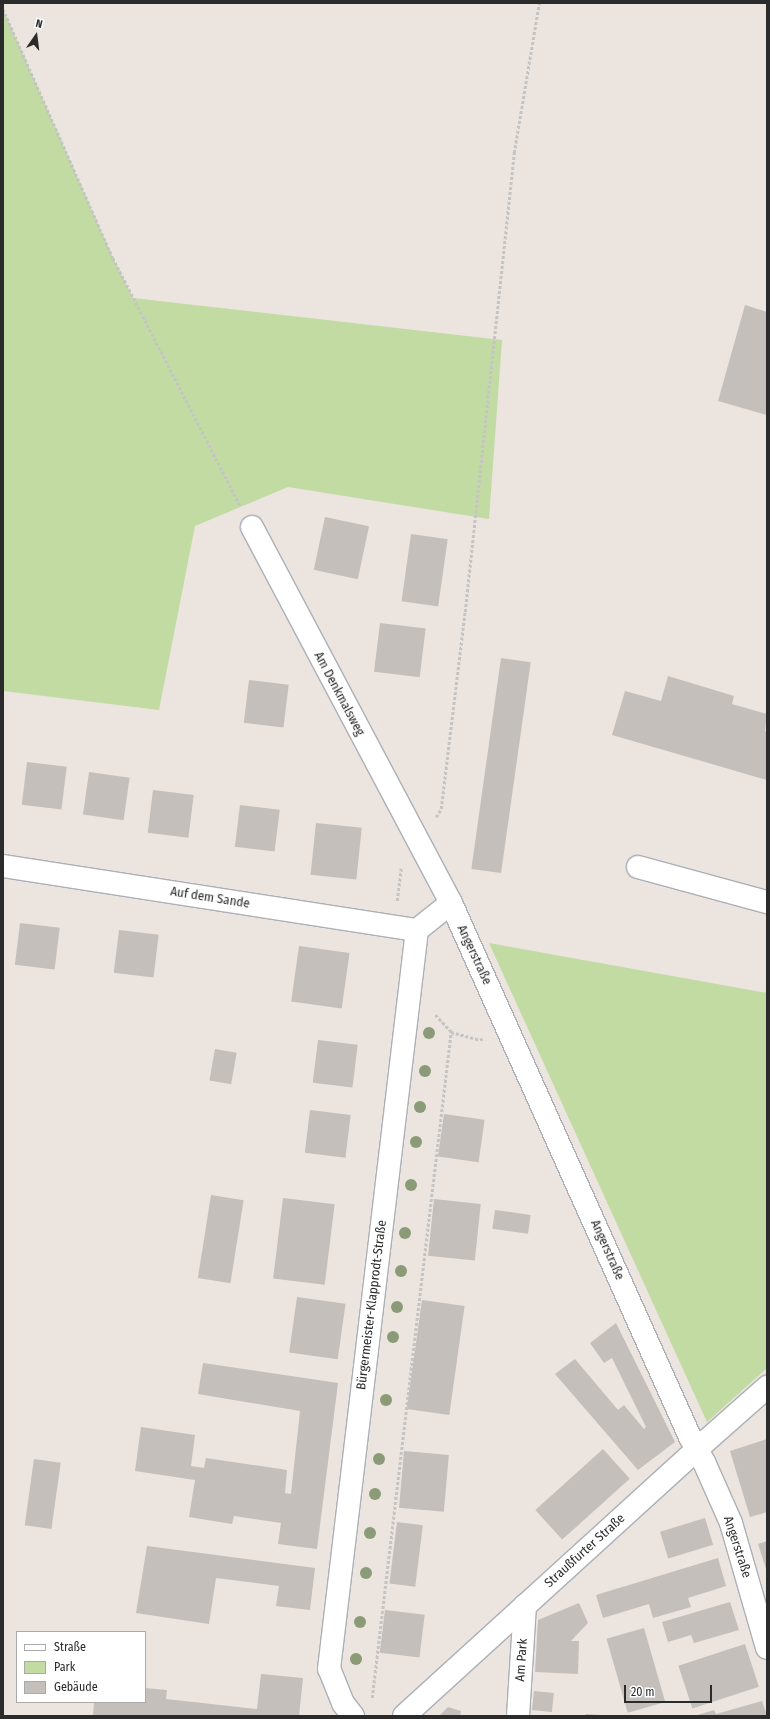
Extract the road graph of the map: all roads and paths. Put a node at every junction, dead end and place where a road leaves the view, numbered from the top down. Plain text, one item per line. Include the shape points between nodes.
1 (539, 3) edge
2 (3, 9) edge
3 (252, 527) joint
4 (413, 834) junction
5 (427, 860) joint
6 (402, 864) dead end
7 (3, 866) edge
8 (638, 867) dead end
9 (767, 902) edge
10 (451, 903) junction
11 (393, 927) junction
12 (417, 930) junction
13 (408, 1002) junction
14 (767, 1387) edge
15 (697, 1449) junction
16 (525, 1605) junction
17 (767, 1648) edge
18 (372, 1701) dead end
19 (353, 1716) edge
20 (404, 1716) edge
21 (518, 1716) edge

1 - 4 path via 514,153 465,612 441,809 430,825
2 - 3 path via 113,258
3 - 4 street, Am Denkmalsweg
4 - 5 street, Am Denkmalsweg
5 - 10 street, Angerstraße
6 - 11 path
7 - 11 street, Auf dem Sande
8 - 9 street
10 - 12 street
10 - 15 street, Angerstraße
11 - 12 street, Auf dem Sande
12 - 13 street, Bürgermeister-Klapprodt-Straße
13 - 18 path via 425,1004 451,1032
13 - 19 street, Bürgermeister-Klapprodt-Straße via 329,1669 343,1703
14 - 15 street, Straußfurter Straße
15 - 16 street, Straußfurter Straße
15 - 17 street, Angerstraße via 731,1523
16 - 20 street, Straußfurter Straße
16 - 21 street, Am Park

